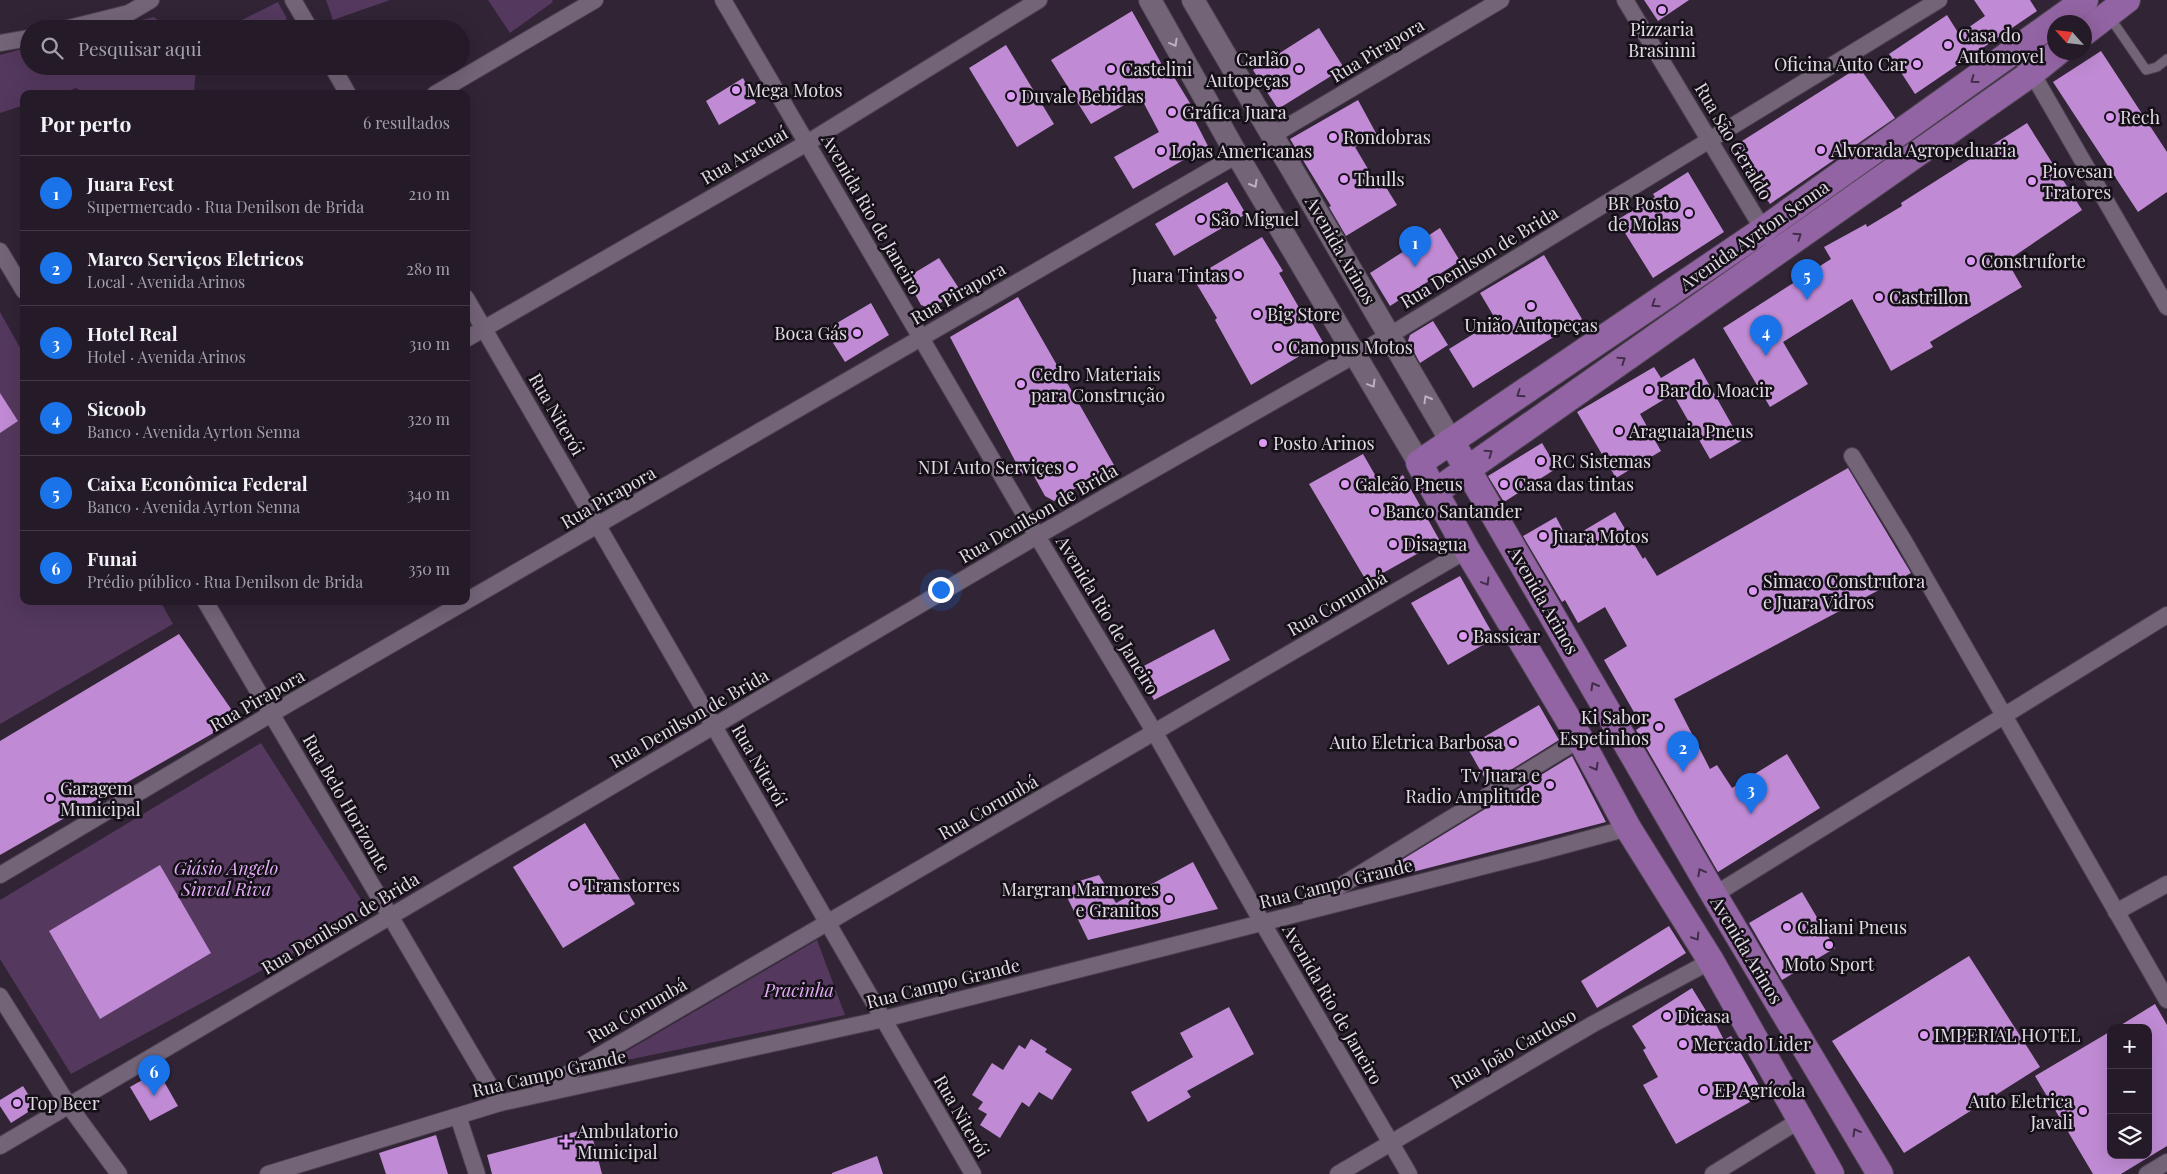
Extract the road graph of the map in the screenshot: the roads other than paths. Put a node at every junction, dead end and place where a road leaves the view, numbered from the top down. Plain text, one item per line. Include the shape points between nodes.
1 (151, 0) edge
2 (293, 0) edge
3 (595, 0) edge
4 (723, 0) edge
5 (1039, 0) edge
6 (1150, 0) edge
7 (1194, 0) edge
8 (1501, 0) edge
9 (1625, 0) edge
10 (1939, 0) edge
11 (2117, 7) edge
12 (2070, 9) edge
13 (101, 20) edge
14 (305, 20) edge
15 (2092, 27) edge
16 (20, 40) edge
17 (0, 43) edge
18 (2015, 50) junction
19 (2167, 59) edge
20 (2048, 60) edge
21 (470, 73) edge
22 (2032, 73) junction
23 (337, 75) edge
24 (467, 75) edge
25 (346, 90) edge
26 (442, 90) edge
27 (1273, 135) junction
28 (1710, 139) junction
29 (806, 143) junction
30 (1237, 155) junction
31 (1769, 241) junction
32 (0, 251) edge
33 (20, 284) edge
34 (470, 305) edge
35 (2167, 307) edge
36 (484, 329) junction
37 (1390, 335) junction
38 (470, 337) edge
39 (920, 337) junction
40 (1354, 356) junction
41 (1577, 356) junction
42 (1593, 380) junction
43 (1451, 441) junction
44 (1852, 456) dead end
45 (1419, 463) junction
46 (1467, 468) junction
47 (1435, 492) junction
48 (598, 527) junction
49 (1037, 536) junction
50 (1467, 550) junction
51 (470, 600) edge
52 (207, 605) edge
53 (462, 605) edge
54 (2167, 615) edge
55 (271, 714) junction
56 (2004, 717) junction
57 (714, 726) junction
58 (1156, 733) junction
59 (1580, 739) junction
60 (1628, 828) junction
61 (0, 875) edge
62 (2167, 884) edge
63 (1714, 894) junction
64 (1299, 912) junction
65 (2116, 912) junction
66 (390, 916) junction
67 (828, 922) junction
68 (1262, 922) junction
69 (1710, 961) junction
70 (0, 996) edge
71 (2167, 1000) edge
72 (884, 1019) junction
73 (527, 1097) junction
74 (500, 1103) junction
75 (69, 1106) junction
76 (458, 1116) junction
77 (1800, 1120) junction
78 (1391, 1143) junction
79 (0, 1146) edge
80 (2167, 1162) edge
81 (119, 1174) edge
82 (268, 1174) edge
83 (476, 1174) edge
84 (973, 1174) edge
85 (1338, 1174) edge
86 (1409, 1174) edge
87 (1713, 1174) edge
88 (1831, 1174) edge
89 (1880, 1174) edge
90 (2147, 1174) edge

1 - 13 street via 129,13
2 - 14 street
3 - 21 street
4 - 29 street, Avenida Rio de Janeiro
5 - 29 street, Rua Aracuaí
6 -> 30 main road, Avenida Arinos
7 - 27 main road, Avenida Arinos
8 - 27 street, Rua Pirapora
9 - 28 street, Rua São Geraldo
10 - 28 street, Rua Denilson de Brida
11 - 15 main road
11 - 19 lane via 2146,70
12 - 18 main road, Avenida Ayrton Senna
16 - 17 street
18 - 22 street
18 -> 31 main road, Avenida Ayrton Senna
20 - 22 main road, Avenida Ayrton Senna
31 -> 22 main road, Avenida Ayrton Senna
22 - 35 street
23 - 25 street
24 - 26 street
27 - 37 main road, Avenida Arinos
28 - 31 street, Rua São Geraldo
28 - 37 street, Rua Denilson de Brida
29 - 36 street, Rua Aracuaí
29 - 39 street, Avenida Rio de Janeiro
30 - 39 street, Rua Pirapora
30 -> 40 main road, Avenida Arinos
31 -> 41 main road, Avenida Ayrton Senna
42 -> 31 main road, Avenida Ayrton Senna
32 - 33 street
34 - 36 street, Rua Niterói
36 - 38 street, Rua Aracuaí
36 - 48 street, Rua Niterói
37 - 40 street, Rua Denilson de Brida
43 -> 37 main road, Avenida Arinos
39 - 48 street, Rua Pirapora
39 - 49 street, Avenida Rio de Janeiro
40 -> 45 main road, Avenida Arinos
40 - 49 street, Rua Denilson de Brida
41 - 42 main road
41 -> 43 main road, Avenida Ayrton Senna
46 -> 42 main road, Avenida Ayrton Senna
43 - 45 main road, Avenida Ayrton Senna
43 - 46 main road, Avenida Arinos
44 - 56 street
45 - 47 main road, Avenida Arinos
46 - 47 main road, Avenida Ayrton Senna
63 -> 46 main road, Avenida Arinos
47 - 50 main road, Avenida Arinos
48 - 51 street, Rua Pirapora
48 - 57 street, Rua Niterói
49 - 57 street, Rua Denilson de Brida
49 - 58 street, Avenida Rio de Janeiro
50 - 58 street, Rua Corumbá
50 -> 59 main road, Avenida Arinos
52 - 55 street, Rua Belo Horizonte
53 - 55 street, Rua Pirapora
54 - 56 street
55 - 61 street, Rua Pirapora
55 - 66 street, Rua Belo Horizonte
56 - 63 street
56 - 65 street
57 - 66 street, Rua Denilson de Brida
57 - 67 street, Rua Niterói
58 - 67 street, Rua Corumbá
58 - 68 street, Avenida Rio de Janeiro
59 -> 60 main road, Avenida Arinos
59 - 64 street
60 - 64 street, Rua Campo Grande
60 -> 69 main road, Avenida Arinos
62 - 65 street
89 -> 63 main road, Avenida Arinos
64 - 68 street, Rua Campo Grande
65 - 71 street
66 - 74 street, Rua Belo Horizonte
66 - 75 street, Rua Denilson de Brida
67 - 72 street, Rua Niterói
67 - 73 street, Rua Corumbá
68 - 72 street, Rua Campo Grande
68 - 78 street, Avenida Rio de Janeiro
69 - 77 main road, Avenida Arinos
69 - 78 street, Rua João Cardoso via 1593,1024
70 - 75 street
72 - 73 street, Rua Campo Grande
72 - 84 street, Rua Niterói
73 - 74 street, Rua Campo Grande
74 - 76 street, Rua Campo Grande
75 - 79 street, Rua Denilson de Brida
75 - 81 street
76 - 82 street, Rua Campo Grande
76 - 83 street
77 - 87 street
77 - 88 main road, Avenida Arinos
78 - 85 street, Rua João Cardoso
78 - 86 street, Avenida Rio de Janeiro
80 - 90 street

